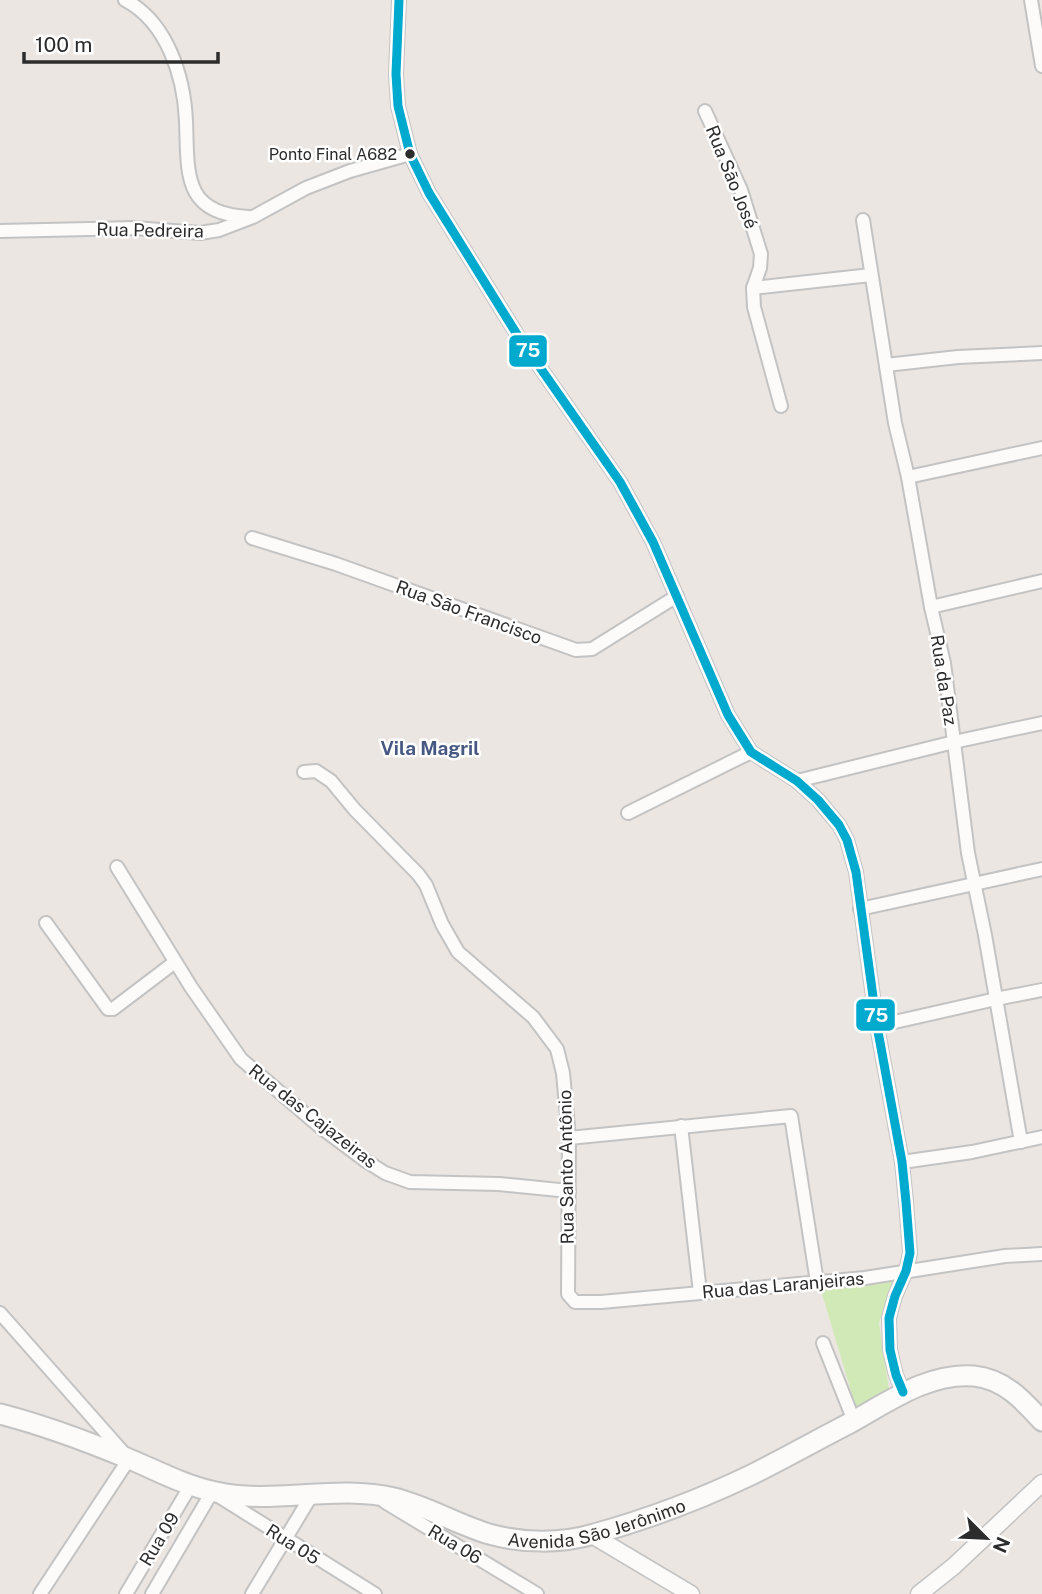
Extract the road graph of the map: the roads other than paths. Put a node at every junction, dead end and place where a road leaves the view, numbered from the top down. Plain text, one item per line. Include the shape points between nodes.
1 (125, 0) edge
2 (399, 0) edge
3 (1035, 2) edge
4 (1042, 66) edge
5 (705, 111) dead end
6 (410, 154) junction
7 (253, 217) junction
8 (863, 220) dead end
9 (0, 231) edge
10 (871, 275) junction
11 (753, 288) junction
12 (1042, 353) edge
13 (886, 365) junction
14 (781, 406) dead end
15 (1042, 448) edge
16 (908, 477) junction
17 (251, 538) dead end
18 (1042, 581) edge
19 (677, 596) junction
20 (931, 607) junction
21 (1042, 723) edge
22 (954, 742) junction
23 (751, 752) junction
24 (304, 772) dead end
25 (797, 781) junction
26 (628, 813) dead end
27 (117, 867) dead end
28 (1042, 869) edge
29 (975, 885) junction
30 (860, 909) junction
31 (46, 923) dead end
32 (175, 961) junction
33 (1042, 990) edge
34 (996, 999) junction
35 (877, 1026) junction
36 (681, 1126) junction
37 (1042, 1137) edge
38 (569, 1138) junction
39 (1021, 1142) junction
40 (902, 1161) junction
41 (569, 1191) junction
42 (1042, 1254) edge
43 (906, 1271) junction
44 (817, 1282) junction
45 (700, 1292) junction
46 (568, 1294) joint
47 (0, 1313) edge
48 (823, 1343) dead end
49 (903, 1392) junction
50 (0, 1414) edge
51 (1040, 1419) edge
52 (854, 1421) junction
53 (129, 1459) junction
54 (1041, 1483) edge
55 (191, 1485) junction
56 (212, 1492) junction
57 (313, 1493) junction
58 (373, 1494) junction
59 (592, 1535) junction
60 (285, 1539) junction
61 (40, 1594) edge
62 (126, 1594) edge
63 (152, 1594) edge
64 (252, 1594) edge
65 (375, 1594) edge
66 (537, 1594) edge
67 (691, 1594) edge
68 (919, 1594) edge

1 - 7 street via 149,17 175,65 184,102 191,186 210,208
2 - 6 street via 398,106
3 - 4 street
5 - 11 street, Rua São José via 751,217 761,254
6 - 7 street, Rua Pedreira via 306,188
6 - 19 street via 429,193 518,336 620,482
7 - 9 street, Rua Pedreira via 200,233 134,228
8 - 10 street, Rua da Paz
10 - 11 street
10 - 13 street, Rua da Paz
11 - 14 street, Rua São José
12 - 13 street
13 - 16 street, Rua da Paz
15 - 16 street
16 - 20 street, Rua da Paz
17 - 19 street, Rua São Francisco via 576,650 592,649
18 - 20 street
19 - 23 street via 728,715
20 - 22 street, Rua da Paz
21 - 22 street
22 - 25 street
22 - 29 street, Rua da Paz
23 - 25 street
23 - 26 street
24 - 38 street, Rua Santo Antônio via 316,771 331,781 411,866 426,885 458,952 533,1017 548,1036 564,1073
25 - 30 street via 831,814 847,841
27 - 32 street, Rua das Cajazeiras
28 - 29 street
29 - 30 street
29 - 34 street, Rua da Paz
30 - 35 street
31 - 32 street via 108,1009
32 - 41 street, Rua das Cajazeiras via 241,1059 319,1126 385,1173 427,1184 499,1184
33 - 34 street
34 - 35 street
34 - 39 street, Rua da Paz
35 - 40 street
36 - 38 street
36 - 44 street via 791,1116
36 - 45 street
37 - 39 street
38 - 41 street, Rua Santo Antônio
39 - 40 street
40 - 43 street via 910,1253
41 - 46 street, Rua Santo Antônio
42 - 43 street, Rua das Laranjeiras
43 - 44 street, Rua das Laranjeiras
43 - 49 street via 889,1318 890,1350
44 - 45 street, Rua das Laranjeiras
45 - 46 street, Rua das Laranjeiras via 601,1303 575,1302
47 - 53 street
48 - 52 street
49 - 51 main road, Avenida São Jerônimo via 955,1376 974,1376 1002,1384
49 - 52 main road, Avenida São Jerônimo
50 - 53 main road, Avenida São Jerônimo
52 - 59 main road, Avenida São Jerônimo via 709,1494
53 - 55 main road, Avenida São Jerônimo
53 - 61 street
54 - 68 street
55 - 56 main road, Avenida São Jerônimo
55 - 62 street, Rua 09
56 - 57 main road, Avenida São Jerônimo
56 - 60 street, Rua 05
56 - 63 street, Rua 09
57 - 58 main road, Avenida São Jerônimo
57 - 60 street
58 - 59 main road, Avenida São Jerônimo via 511,1539 563,1540
58 - 66 street, Rua 06
59 - 67 street
60 - 64 street
60 - 65 street, Rua 05

